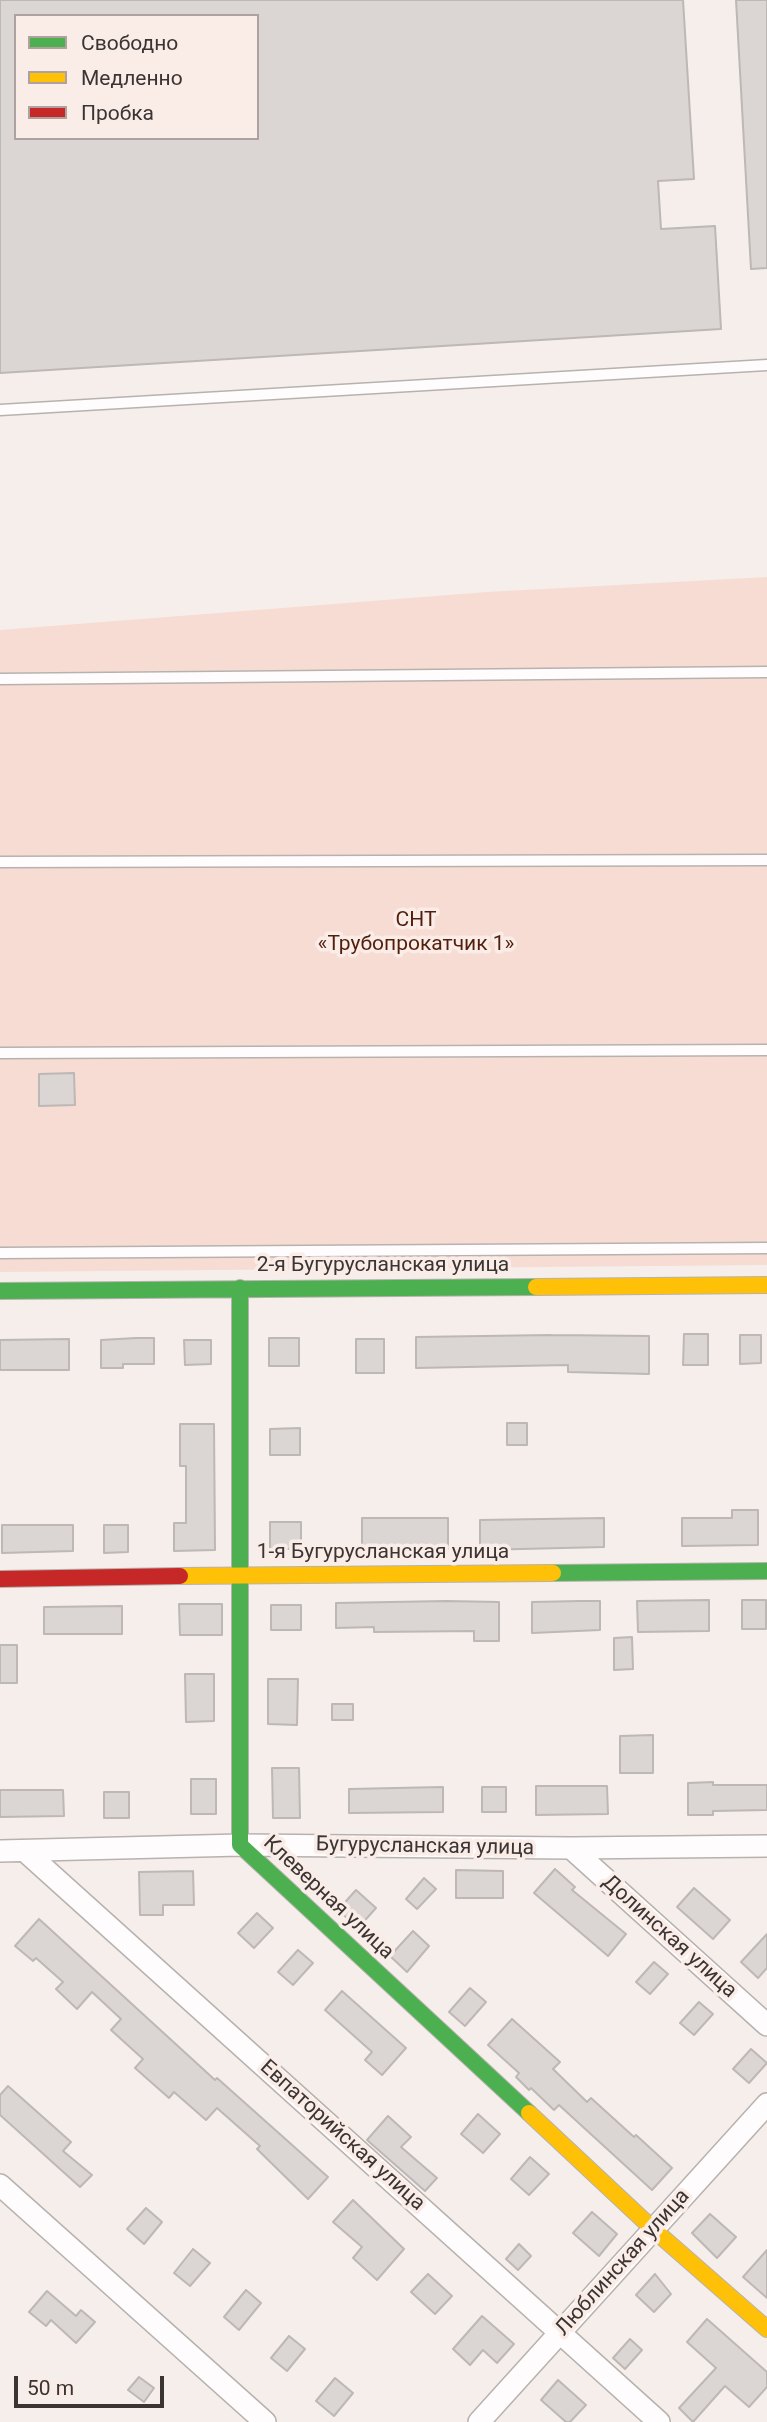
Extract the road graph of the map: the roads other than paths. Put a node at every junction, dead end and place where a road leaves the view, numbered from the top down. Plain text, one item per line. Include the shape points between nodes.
1 (767, 365) edge
2 (0, 410) edge
3 (767, 673) edge
4 (0, 678) edge
5 (767, 860) edge
6 (0, 862) edge
7 (767, 1050) edge
8 (0, 1053) edge
9 (767, 1248) edge
10 (0, 1253) edge
11 (767, 1285) edge
12 (240, 1288) junction
13 (0, 1291) edge
14 (767, 1572) edge
15 (240, 1574) junction
16 (0, 1579) edge
17 (240, 1845) junction
18 (767, 1846) edge
19 (571, 1848) junction
20 (25, 1850) junction
21 (0, 1851) edge
22 (767, 2025) edge
23 (767, 2104) edge
24 (0, 2185) edge
25 (653, 2230) junction
26 (767, 2329) edge
27 (560, 2333) junction
28 (265, 2422) edge
29 (479, 2422) edge
30 (659, 2422) edge

1 - 2 lane
3 - 4 lane
5 - 6 lane
7 - 8 lane
9 - 10 lane
11 - 12 street, 2-я Бугурусланская улица
12 - 13 street, 2-я Бугурусланская улица
12 - 15 street, Клеверная улица
14 - 15 street, 1-я Бугурусланская улица
15 - 16 street, 1-я Бугурусланская улица
15 - 17 street, Клеверная улица
17 - 19 street, Бугурусланская улица
17 - 20 street, Бугурусланская улица
17 - 25 street, Клеверная улица
18 - 19 street, Бугурусланская улица
19 - 22 street, Долинская улица
20 - 21 street, Бугурусланская улица
20 - 27 street, Евпаторийская улица
23 - 25 street, Люблинская улица
24 - 28 street
25 - 26 street, Клеверная улица
25 - 27 street, Люблинская улица
27 - 29 street, Люблинская улица
27 - 30 street, Евпаторийская улица

